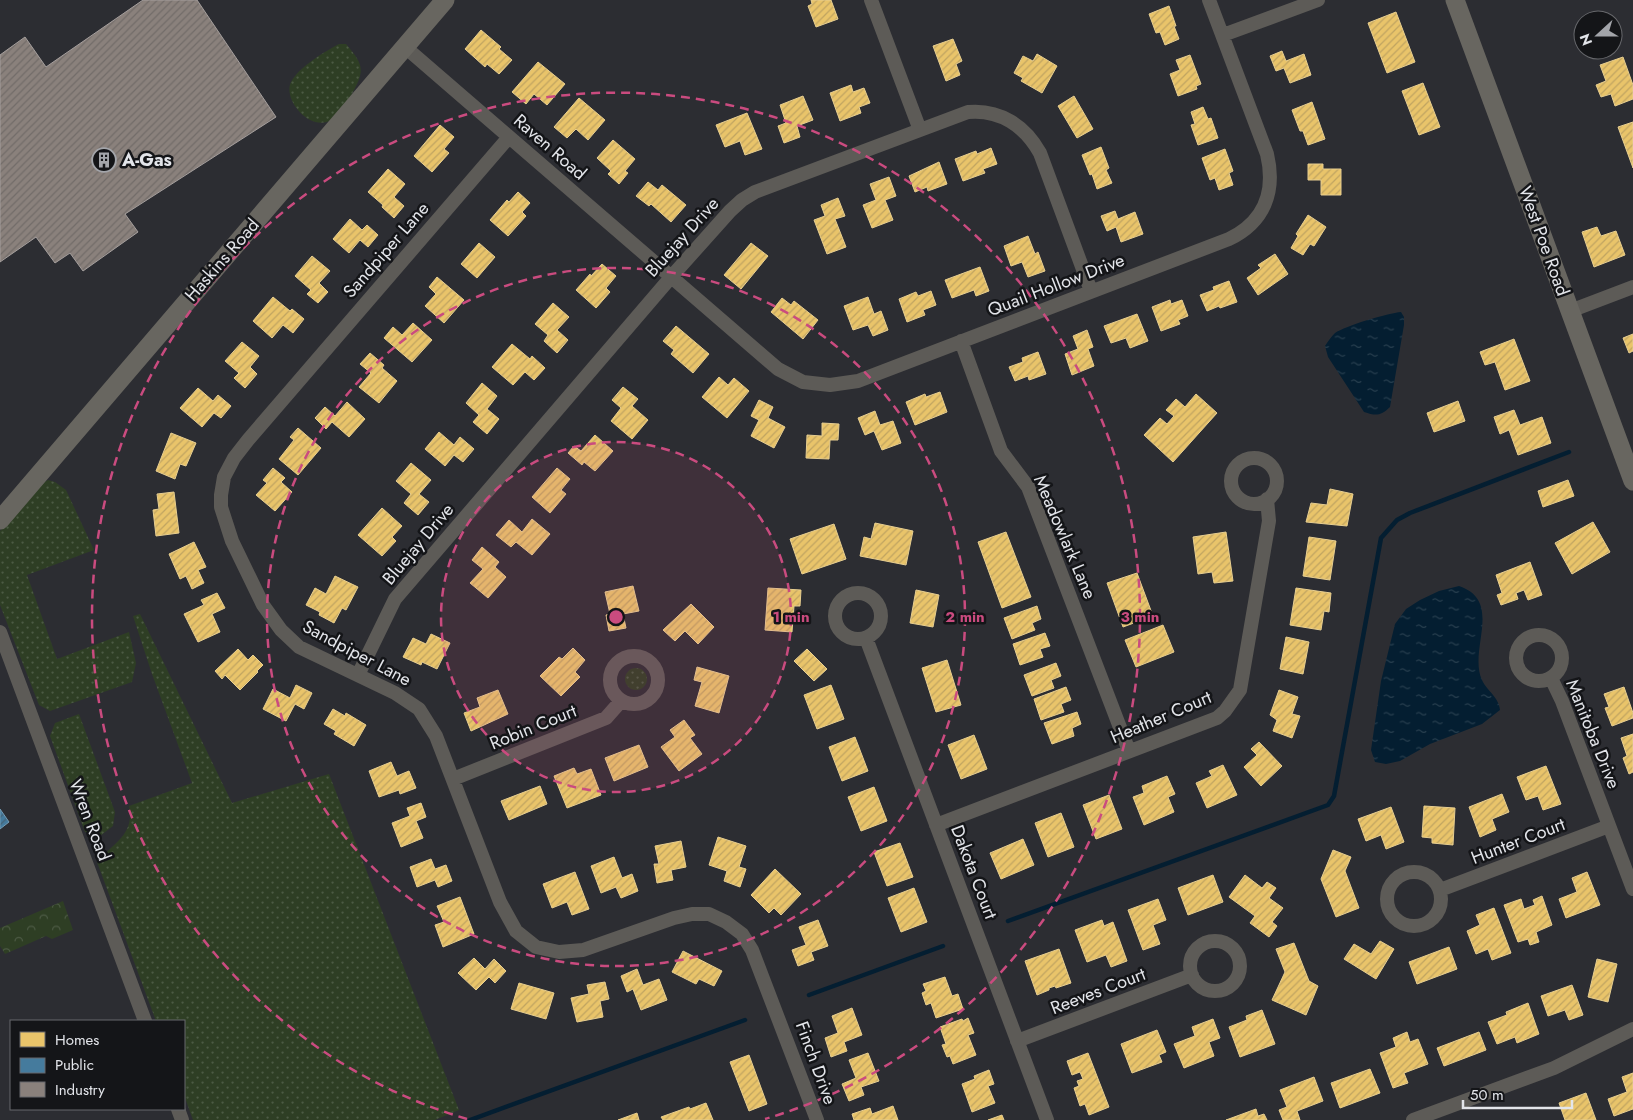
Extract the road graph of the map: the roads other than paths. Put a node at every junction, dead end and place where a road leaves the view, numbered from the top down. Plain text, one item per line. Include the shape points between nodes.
1 (445, 0) edge
2 (871, 0) edge
3 (1209, 0) edge
4 (1318, 0) edge
5 (1455, 0) edge
6 (1223, 35) junction
7 (405, 47) junction
8 (920, 130) junction
9 (509, 137) junction
10 (672, 276) junction
11 (1633, 287) edge
12 (1091, 291) junction
13 (1570, 311) junction
14 (961, 341) junction
15 (1633, 481) edge
16 (1267, 499) dead end
17 (0, 520) edge
18 (0, 632) edge
19 (866, 638) dead end
20 (358, 675) junction
21 (1551, 678) dead end
22 (621, 701) dead end
23 (1129, 751) junction
24 (453, 779) junction
25 (936, 825) junction
26 (1610, 826) junction
27 (1633, 889) edge
28 (1440, 890) dead end
29 (1192, 976) dead end
30 (780, 1019) joint
31 (145, 1020) edge
32 (1633, 1029) edge
33 (1017, 1041) junction
34 (817, 1120) edge
35 (1047, 1120) edge
36 (1413, 1120) edge

1 - 7 main road, Haskins Road
2 - 8 street
3 - 6 street, Quail Hollow Drive
4 - 6 street
5 - 13 main road, West Poe Road
6 - 12 street, Quail Hollow Drive via 1270,165 1267,199 1262,209 1248,227 1234,236
7 - 9 street, Raven Road
7 - 17 main road, Haskins Road
8 - 10 street, Bluejay Drive via 755,192 730,211
8 - 12 street, Bluejay Drive via 979,111 1001,115 1020,127 1040,154
9 - 10 street, Raven Road
9 - 20 street, Sandpiper Lane via 248,440 224,477 221,495 224,518 263,605 280,630 298,647
10 - 14 street, Quail Hollow Drive via 778,369 803,382 830,385 858,381
10 - 20 street, Bluejay Drive via 395,599
11 - 13 street
12 - 14 street, Quail Hollow Drive
13 - 15 main road, West Poe Road
14 - 23 street, Meadowlark Lane via 1001,451 1028,487
16 - 23 street, Heather Court via 1269,521 1240,690 1217,718
18 - 31 street, Wren Road
19 - 25 street, Dakota Court
20 - 24 street, Sandpiper Lane via 419,709 436,736
21 - 26 street, Manitoba Drive
22 - 24 street, Robin Court via 606,718
23 - 25 street, Heather Court
24 - 30 street, Sandpiper Lane via 500,902 516,931 536,947 560,952 583,950 674,918 709,914 742,934 752,950
25 - 33 street, Dakota Court
26 - 27 street, Manitoba Drive
26 - 28 street, Hunter Court
29 - 33 street, Reeves Court
30 - 34 street, Finch Drive
32 - 36 street via 1554,1068
33 - 35 street, Dakota Court

